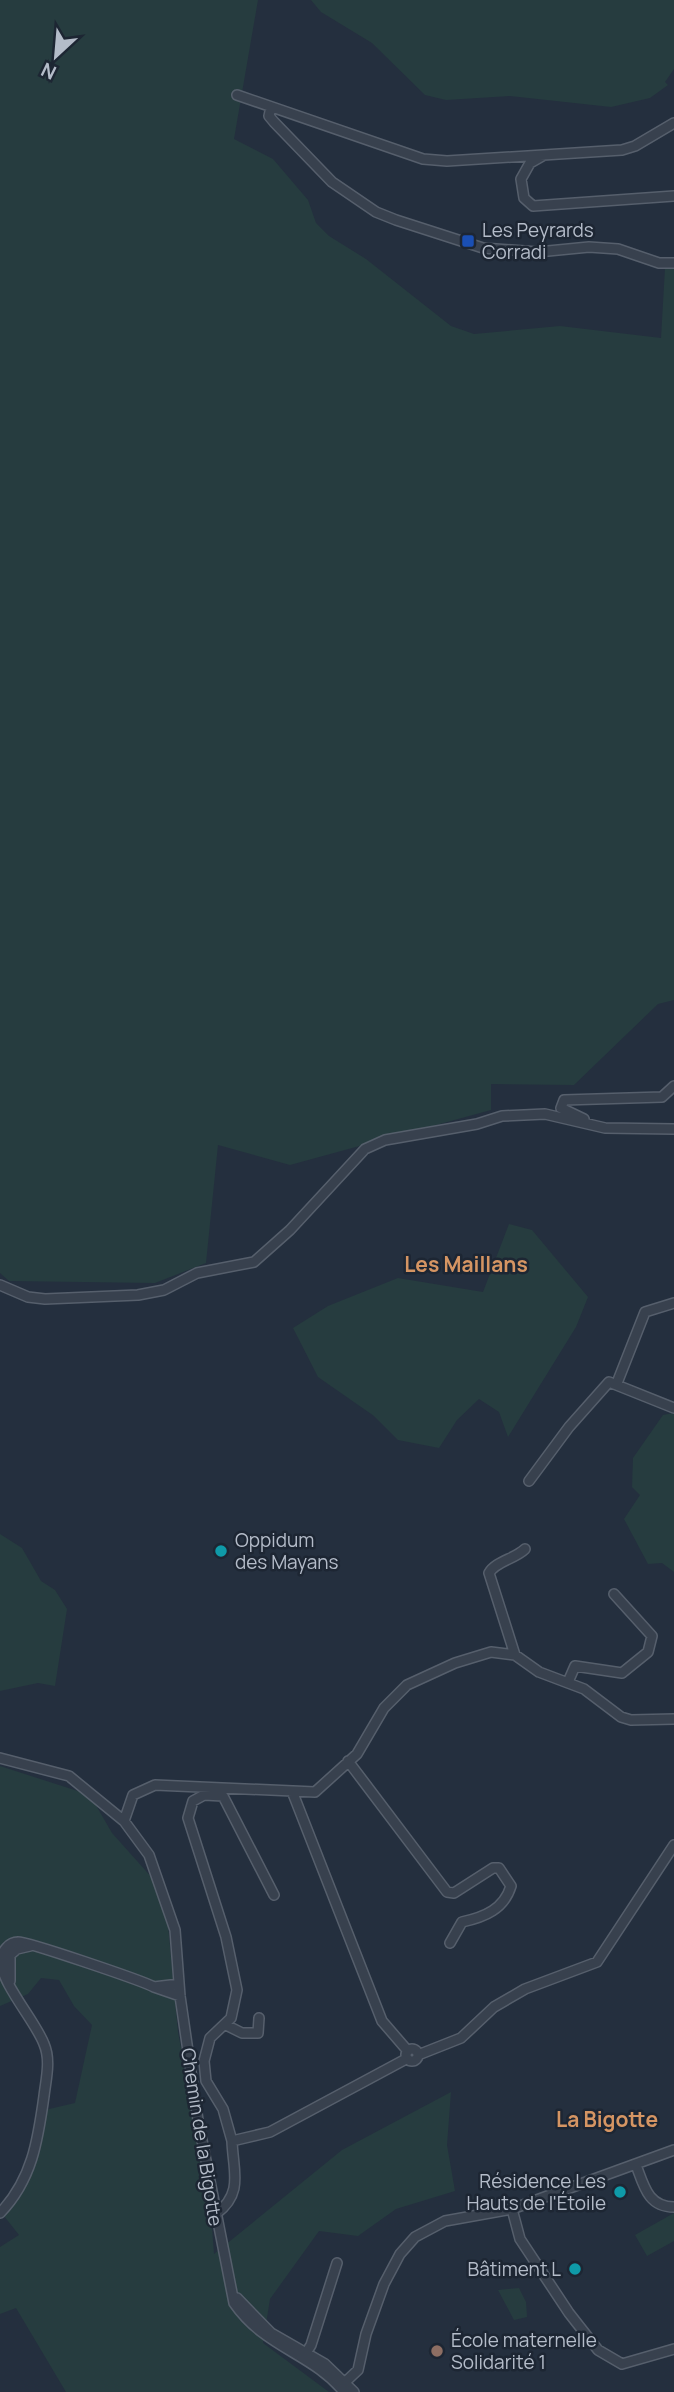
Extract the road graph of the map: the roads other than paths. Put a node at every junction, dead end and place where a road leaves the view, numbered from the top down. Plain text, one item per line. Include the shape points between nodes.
1 (237, 95) dead end
2 (271, 107) junction
3 (674, 123) edge
4 (545, 154) junction
5 (674, 196) edge
6 (674, 263) edge
7 (674, 1086) edge
8 (616, 1128) junction
9 (674, 1129) edge
10 (0, 1285) edge
11 (674, 1303) edge
12 (617, 1383) junction
13 (674, 1408) edge
14 (529, 1481) dead end
15 (525, 1549) dead end
16 (614, 1594) dead end
17 (515, 1655) junction
18 (568, 1682) junction
19 (674, 1719) edge
20 (0, 1758) edge
21 (348, 1761) junction
22 (195, 1788) junction
23 (292, 1791) junction
24 (193, 1801) junction
25 (124, 1821) junction
26 (674, 1845) edge
27 (274, 1895) dead end
28 (450, 1943) dead end
29 (179, 1984) junction
30 (154, 1987) junction
31 (180, 1996) junction
32 (259, 2018) dead end
33 (226, 2025) junction
34 (407, 2055) junction
35 (232, 2141) junction
36 (674, 2150) edge
37 (636, 2165) junction
38 (674, 2207) edge
39 (512, 2209) junction
40 (0, 2213) edge
41 (216, 2214) junction
42 (337, 2263) dead end
43 (674, 2349) edge
44 (304, 2357) junction
45 (344, 2387) edge
46 (354, 2392) edge

1 - 2 street
2 - 4 street via 423,159
2 - 6 street via 269,116 332,182 386,216 484,248 538,252 618,249 659,263
3 - 4 street via 622,150
4 - 5 street via 530,163 520,179 524,198 533,206
7 - 8 street via 663,1097 564,1100 561,1108
8 - 9 street
8 - 10 street via 534,1115 502,1116 384,1140 365,1149 254,1262 197,1273 164,1290 138,1294 45,1299
11 - 12 street via 645,1312
12 - 13 street
12 - 14 street via 605,1386
15 - 17 street via 489,1573
16 - 18 street via 652,1636 648,1652 622,1673 575,1666
17 - 18 street via 539,1672
17 - 21 street via 491,1652 407,1685 384,1708 364,1746
18 - 19 street via 621,1717
20 - 25 street, Chemin de la Bigotte via 69,1776
21 - 23 street via 314,1791
21 - 28 street via 447,1892 454,1893 493,1868 499,1868 511,1885 500,1906 483,1917 462,1922
22 - 23 street
22 - 24 street
22 - 25 street via 155,1785 140,1789
23 - 34 street via 382,2021
24 - 27 street via 204,1795 223,1796
24 - 33 street via 188,1818 226,1937 237,1990
25 - 29 street, Chemin de la Bigotte via 149,1856 167,1904 177,1946
26 - 34 street via 597,1962 525,1989 494,2007 461,2038 418,2054 414,2049
29 - 30 street
29 - 31 street, Chemin de la Bigotte
30 - 31 street
30 - 40 street via 34,1946 20,1947 10,1955 11,1986 44,2042 48,2058 36,2148 23,2183
31 - 41 street, Chemin de la Bigotte
32 - 33 street via 258,2033 242,2033
33 - 35 street via 210,2038 204,2062 206,2081 223,2109
34 - 35 street via 270,2132
35 - 41 street via 237,2187
36 - 37 street
37 - 38 street via 650,2199
37 - 39 street
39 - 43 street via 520,2239 598,2350 622,2364
39 - 45 street via 445,2221 415,2238 384,2284 358,2370
41 - 44 street, Chemin de la Bigotte via 234,2303 247,2322 267,2338
42 - 44 street
44 - 45 street, Chemin de la Bigotte
45 - 46 street, Chemin de la Bigotte

